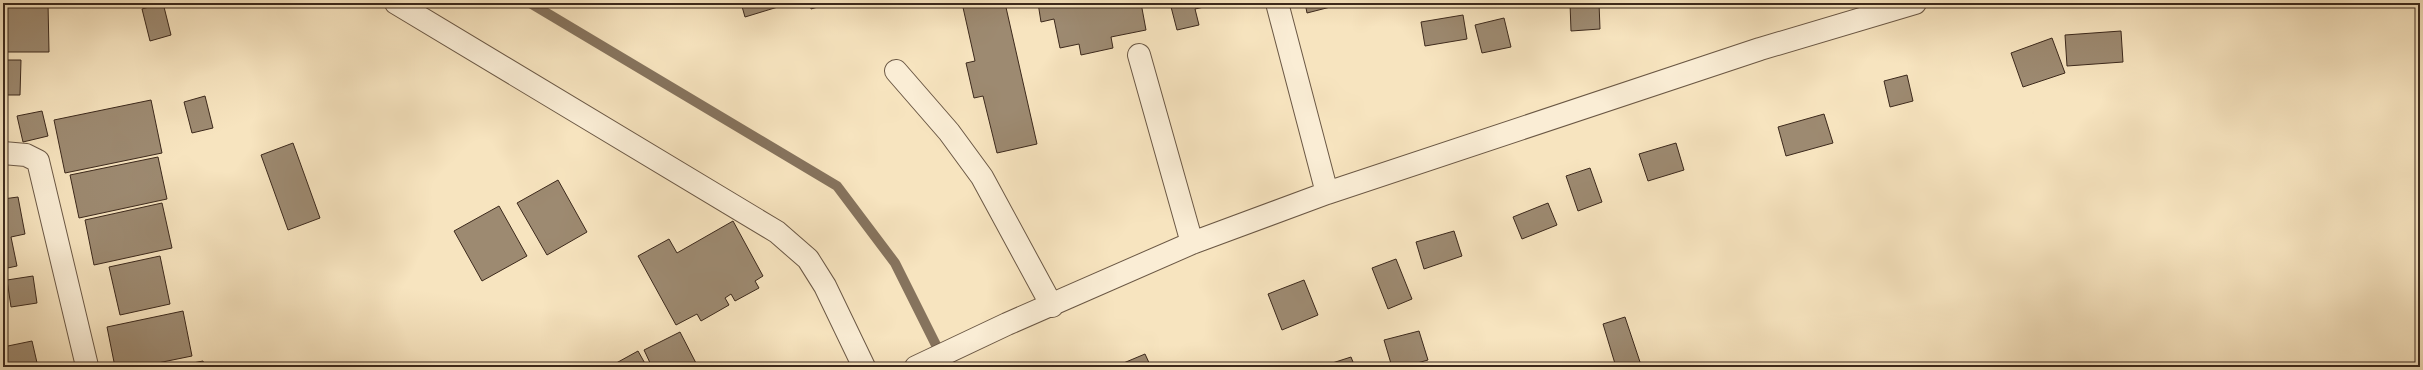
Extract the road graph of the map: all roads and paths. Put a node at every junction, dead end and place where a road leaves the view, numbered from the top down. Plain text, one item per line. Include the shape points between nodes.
1 (396, 3) edge
2 (1277, 3) edge
3 (1915, 3) edge
4 (1139, 55) dead end
5 (896, 71) dead end
6 (3, 153) edge
7 (1327, 193) junction
8 (1192, 243) junction
9 (1052, 306) junction
10 (87, 366) edge
11 (864, 367) edge
12 (916, 367) edge

1 - 11 street via 777,232 808,259 825,286
2 - 7 street
3 - 7 street via 1760,49
4 - 8 street
5 - 9 street via 949,132 982,177
6 - 10 street via 26,155 38,161
7 - 8 street
8 - 9 street
9 - 12 street

